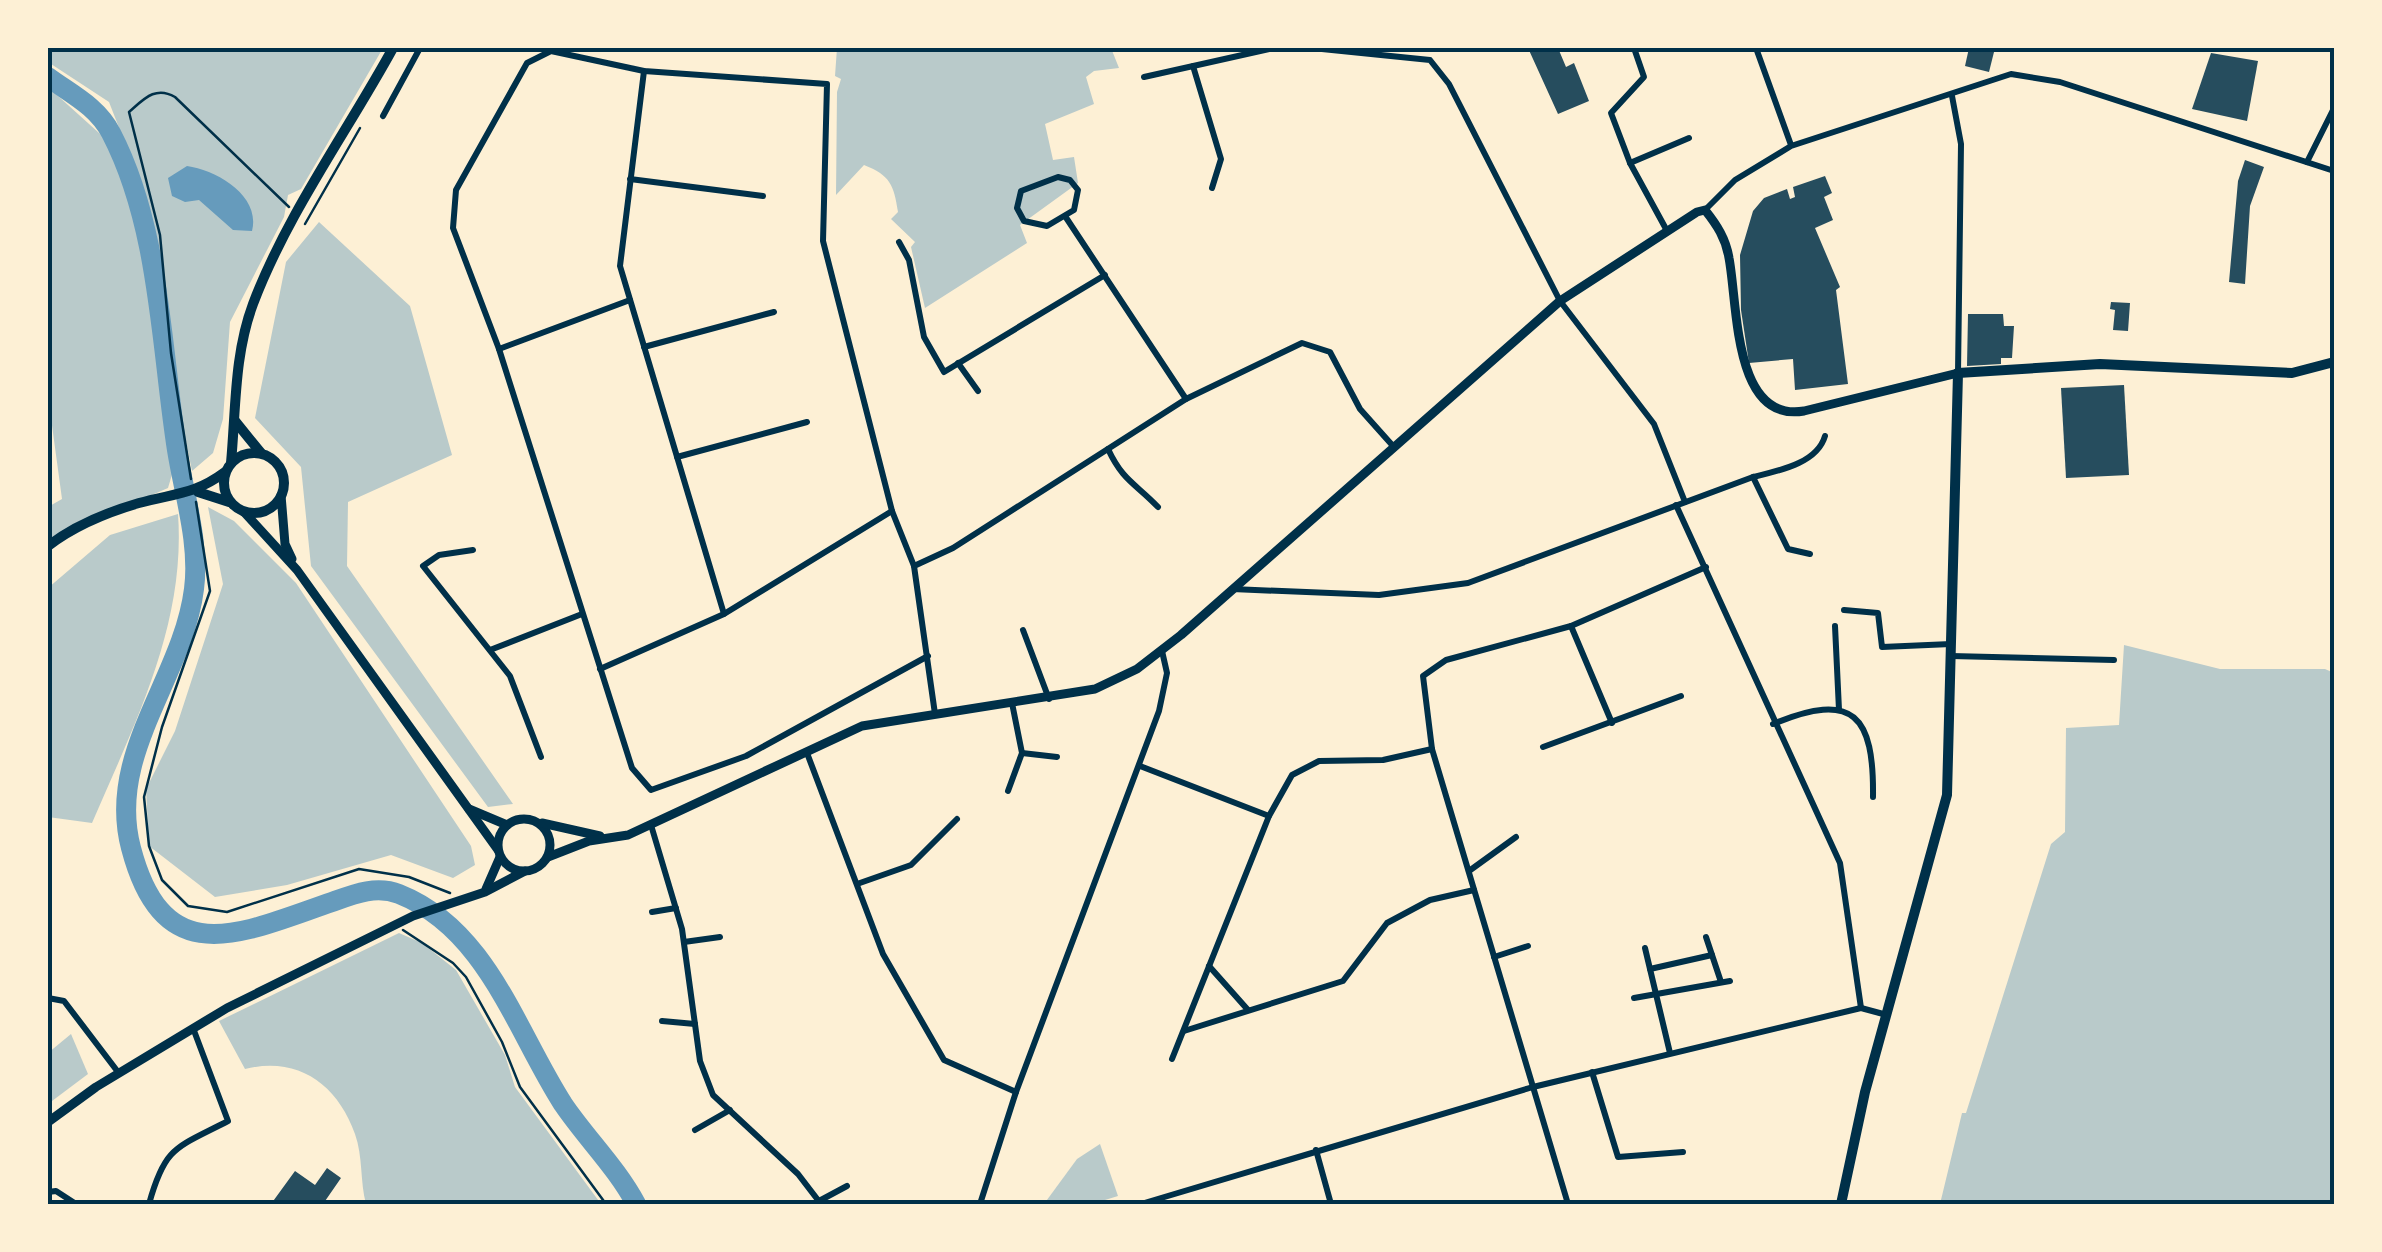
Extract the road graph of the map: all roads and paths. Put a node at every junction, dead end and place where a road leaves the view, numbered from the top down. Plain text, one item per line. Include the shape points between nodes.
1 (392, 48) edge
2 (420, 48) edge
3 (532, 48) edge
4 (1274, 48) edge
5 (1312, 48) edge
6 (1634, 48) edge
7 (1756, 48) edge
8 (1372, 50) edge
9 (540, 57) junction
10 (1192, 66) junction
11 (644, 70) junction
12 (1144, 77) dead end
13 (1952, 96) junction
14 (2334, 108) edge
15 (383, 116) dead end
16 (364, 122) dead end
17 (1689, 138) dead end
18 (1791, 146) junction
19 (1630, 162) junction
20 (2308, 162) junction
21 (2334, 172) edge
22 (630, 179) junction
23 (1212, 188) dead end
24 (763, 196) dead end
25 (1705, 210) junction
26 (297, 216) junction
27 (1065, 216) junction
28 (1666, 229) junction
29 (899, 242) dead end
30 (1105, 275) junction
31 (630, 300) junction
32 (1560, 301) junction
33 (774, 312) dead end
34 (644, 347) junction
35 (499, 349) junction
36 (2334, 362) edge
37 (958, 363) junction
38 (1958, 373) junction
39 (978, 391) dead end
40 (1186, 399) junction
41 (235, 422) junction
42 (807, 422) dead end
43 (1825, 436) dead end
44 (1393, 446) junction
45 (1108, 449) junction
46 (260, 453) junction
47 (677, 457) junction
48 (228, 467) junction
49 (1753, 477) junction
50 (198, 492) junction
51 (281, 495) junction
52 (230, 502) junction
53 (1680, 504) junction
54 (1158, 507) dead end
55 (892, 511) junction
56 (244, 512) junction
57 (48, 546) edge
58 (473, 550) dead end
59 (1810, 554) dead end
60 (914, 566) junction
61 (1706, 567) junction
62 (297, 570) junction
63 (1229, 588) junction
64 (1844, 610) dead end
65 (582, 614) junction
66 (724, 614) junction
67 (1571, 626) junction
68 (1835, 626) dead end
69 (1023, 630) dead end
70 (490, 650) junction
71 (1951, 650) junction
72 (1162, 651) junction
73 (928, 656) junction
74 (2114, 660) dead end
75 (600, 669) junction
76 (1682, 696) dead end
77 (1049, 700) junction
78 (1012, 703) junction
79 (1840, 710) junction
80 (935, 714) junction
81 (1612, 723) junction
82 (1773, 724) junction
83 (1543, 747) dead end
84 (1432, 749) junction
85 (1022, 753) junction
86 (806, 754) junction
87 (540, 757) dead end
88 (1057, 758) dead end
89 (1140, 766) junction
90 (1008, 791) dead end
91 (1873, 798) dead end
92 (466, 807) junction
93 (1268, 816) junction
94 (957, 819) dead end
95 (540, 823) junction
96 (506, 824) junction
97 (650, 825) junction
98 (1516, 836) dead end
99 (607, 838) junction
100 (499, 853) junction
101 (548, 857) junction
102 (525, 871) junction
103 (1468, 872) junction
104 (856, 884) junction
105 (1474, 890) junction
106 (485, 892) junction
107 (463, 899) junction
108 (676, 908) junction
109 (652, 912) dead end
110 (392, 926) junction
111 (720, 938) dead end
112 (1706, 938) dead end
113 (684, 942) junction
114 (1528, 946) dead end
115 (1645, 948) dead end
116 (1712, 955) junction
117 (1494, 957) junction
118 (1208, 966) junction
119 (1650, 969) junction
120 (1656, 994) junction
121 (48, 998) edge
122 (1634, 998) dead end
123 (1860, 1008) junction
124 (1249, 1010) junction
125 (1887, 1016) junction
126 (662, 1022) dead end
127 (695, 1024) junction
128 (193, 1028) junction
129 (1183, 1031) junction
130 (1670, 1052) junction
131 (1172, 1059) dead end
132 (118, 1072) junction
133 (1592, 1072) junction
134 (1533, 1086) junction
135 (1016, 1092) junction
136 (730, 1110) junction
137 (48, 1122) edge
138 (695, 1130) dead end
139 (1316, 1150) junction
140 (1683, 1152) dead end
141 (846, 1186) dead end
142 (48, 1192) edge
143 (820, 1203) edge
144 (76, 1204) edge
145 (149, 1204) edge
146 (606, 1204) edge
147 (980, 1204) edge
148 (1142, 1204) edge
149 (1331, 1204) edge
150 (1568, 1204) edge
151 (1842, 1204) edge

1 - 26 main road
2 - 15 street
3 - 9 street
4 - 10 street
5 - 8 street
6 - 19 street via 1644,77 1611,113
7 - 18 street
8 - 32 street via 1430,60 1448,84
9 - 11 street via 551,51
9 - 35 street via 527,63 456,190 454,228
10 - 12 street
10 - 23 street via 1221,159
11 - 22 street
11 - 55 street via 827,84 823,241
13 - 18 street
13 - 20 street via 1998,75 2035,76
13 - 38 street via 1962,144
14 - 20 street
16 - 26 path via 306,224
17 - 19 street
18 - 25 street via 1735,180
19 - 28 street
20 - 21 street
22 - 24 street
22 - 31 street via 620,266
25 - 28 main road
25 - 38 main road via 1729,255 1748,371 1770,407 1804,411
26 - 41 main road via 252,305 238,361
26 - 107 path via 175,97 151,93 128,112 160,235 173,367 210,591 144,797 149,846 162,880 188,906 227,912 359,869 408,877
27 - 27 street via 1047,226 1028,224 1017,208 1019,194 1034,183 1066,178 1079,196
27 - 30 street
28 - 32 main road
29 - 37 street via 910,260 924,337 944,372
30 - 37 street
30 - 40 street
31 - 34 street
31 - 35 street
32 - 44 main road
32 - 53 street via 1642,403
33 - 34 street
34 - 47 street
35 - 65 street
36 - 38 main road via 2292,373 2100,364
37 - 39 street
38 - 71 main road
40 - 44 street via 1302,343 1330,352 1360,409
40 - 45 street
41 - 46 main road
41 - 48 main road
42 - 47 street
43 - 49 street via 1791,468
44 - 63 main road
45 - 54 street via 1122,479
45 - 60 street
46 - 48 main road via 243,454
46 - 51 main road via 283,474
47 - 66 street
48 - 50 main road
48 - 52 main road via 223,483
49 - 53 street
49 - 59 street via 1788,549
50 - 52 main road
50 - 57 main road via 94,520
51 - 56 main road via 261,512
51 - 62 main road via 285,544
52 - 56 main road
53 - 61 street
53 - 63 street via 1468,583 1420,592
55 - 60 street
55 - 66 street
56 - 62 main road
58 - 70 street via 440,554 423,566
60 - 73 street
61 - 67 street
61 - 82 street
62 - 92 main road
63 - 72 main road
64 - 71 street via 1878,613 1882,648
65 - 70 street
65 - 75 street
66 - 75 street
67 - 81 street
67 - 84 street via 1446,660 1423,676
68 - 79 street
69 - 77 street
70 - 87 street via 510,676
71 - 74 street
71 - 125 main road via 1947,795
72 - 77 main road via 1117,681
72 - 89 street via 1165,691
73 - 75 street via 746,756 652,790 632,768
73 - 80 street
76 - 81 street
77 - 78 main road
78 - 80 main road
78 - 85 street
79 - 82 street via 1813,707
79 - 91 street via 1870,737
80 - 86 main road via 862,726
81 - 83 street
82 - 123 street via 1840,863
84 - 93 street via 1383,760 1319,761 1292,775
84 - 103 street
85 - 88 street
85 - 90 street
86 - 97 main road
86 - 104 street
89 - 93 street
89 - 135 street
92 - 96 main road
92 - 100 main road
93 - 118 street
94 - 104 street via 912,866
95 - 96 main road via 522,818
95 - 99 main road
95 - 101 main road via 549,835
96 - 100 main road
97 - 99 main road
97 - 108 street
98 - 103 street
99 - 101 main road
100 - 102 main road
100 - 106 main road
101 - 102 main road
102 - 106 main road
103 - 105 street
104 - 135 street via 883,954 944,1060
105 - 117 street
105 - 124 street via 1430,900 1387,923 1344,981
106 - 107 main road
107 - 110 main road
108 - 109 street
108 - 113 street
110 - 128 main road
110 - 146 path via 466,977 520,1087
111 - 113 street
112 - 116 street
113 - 127 street
114 - 117 street
115 - 119 street
116 - 119 street
116 - 120 street via 1726,982
117 - 134 street
118 - 124 street
118 - 129 street
119 - 120 street
120 - 122 street
120 - 130 street
121 - 132 street via 64,1001
123 - 125 street
123 - 130 street
124 - 129 street
125 - 151 main road
126 - 127 street
127 - 136 street via 713,1095
128 - 132 main road
128 - 145 street via 228,1121 171,1152
129 - 131 street
130 - 133 street
132 - 137 main road
133 - 134 street
133 - 140 street via 1618,1157
134 - 139 street
134 - 150 street
135 - 147 street
136 - 138 street
136 - 143 street
139 - 148 street
139 - 149 street
141 - 143 street
142 - 144 street

